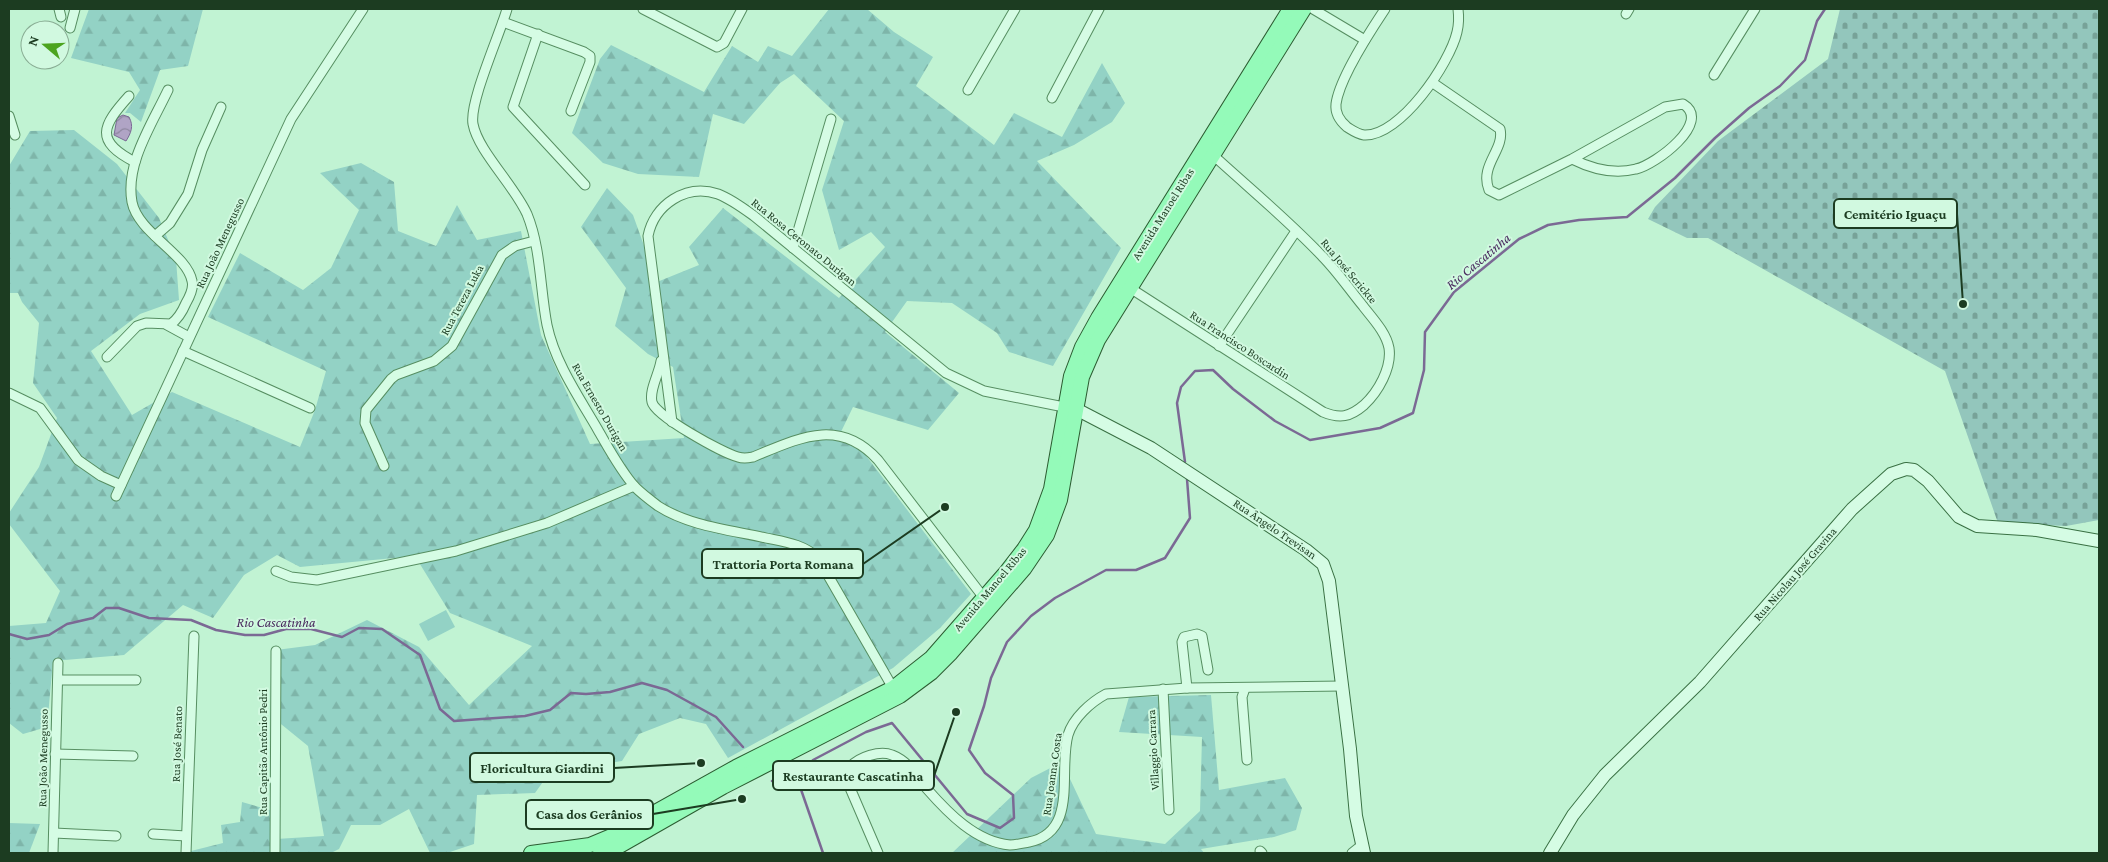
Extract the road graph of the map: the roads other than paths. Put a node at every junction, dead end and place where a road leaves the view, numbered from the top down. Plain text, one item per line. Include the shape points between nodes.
1 (75, 9) edge
2 (363, 9) edge
3 (506, 9) edge
4 (643, 9) edge
5 (742, 9) edge
6 (1015, 9) edge
7 (1099, 9) edge
8 (1304, 9) edge
9 (1312, 9) edge
10 (1385, 9) edge
11 (1458, 9) edge
12 (1756, 9) edge
13 (1289, 10) edge
14 (502, 24) junction
15 (70, 28) dead end
16 (537, 36) junction
17 (1365, 40) junction
18 (1281, 46) junction
19 (1714, 76) dead end
20 (1432, 83) junction
21 (168, 90) dead end
22 (968, 90) dead end
23 (128, 96) dead end
24 (1052, 98) dead end
25 (221, 107) dead end
26 (571, 111) dead end
27 (9, 116) edge
28 (831, 119) dead end
29 (1214, 132) junction
30 (15, 134) dead end
31 (1213, 155) junction
32 (1199, 156) junction
33 (1572, 159) junction
34 (135, 162) junction
35 (1201, 174) junction
36 (585, 185) dead end
37 (1296, 231) junction
38 (155, 236) junction
39 (534, 241) junction
40 (793, 248) junction
41 (1136, 256) junction
42 (1130, 288) junction
43 (1112, 296) junction
44 (180, 314) junction
45 (197, 322) junction
46 (167, 326) junction
47 (1106, 327) junction
48 (190, 337) junction
49 (1219, 346) junction
50 (183, 351) junction
51 (663, 354) junction
52 (107, 357) dead end
53 (9, 393) edge
54 (310, 408) dead end
55 (1070, 408) junction
56 (1339, 418) joint
57 (672, 422) junction
58 (384, 466) dead end
59 (121, 485) junction
60 (634, 486) junction
61 (116, 496) dead end
62 (2099, 541) edge
63 (276, 571) dead end
64 (984, 598) junction
65 (977, 624) junction
66 (194, 636) dead end
67 (276, 651) dead end
68 (58, 664) dead end
69 (1208, 670) dead end
70 (58, 680) junction
71 (136, 680) dead end
72 (1342, 686) junction
73 (1187, 688) junction
74 (1245, 688) junction
75 (1163, 690) junction
76 (896, 692) junction
77 (55, 754) junction
78 (133, 756) dead end
79 (1247, 760) dead end
80 (729, 778) junction
81 (1168, 810) dead end
82 (54, 833) junction
83 (153, 834) dead end
84 (116, 836) dead end
85 (186, 836) junction
86 (1359, 850) edge
87 (53, 853) edge
88 (186, 853) edge
89 (275, 853) edge
90 (531, 853) edge
91 (600, 853) edge
92 (878, 853) edge
93 (1550, 853) edge

1 - 15 street
2 - 45 street, Rua João Menegusso via 291,119
3 - 14 street, Rua Ernesto Durigan
4 - 5 street via 714,46 724,42
6 - 22 street
7 - 24 street
8 - 18 main road, Avenida Manoel Ribas
9 - 17 street
10 - 17 street
11 - 20 street via 1457,32 1451,50
12 - 19 street
13 - 18 main road via 1292,18
13 - 29 main road, Avenida Manoel Ribas
14 - 16 street
14 - 39 street, Rua Ernesto Durigan via 480,84 473,124 480,143 521,202
16 - 26 street via 590,56
16 - 36 street via 513,107
17 - 20 street via 1336,105 1338,115 1354,132 1371,134 1387,126
18 - 31 main road, Avenida Manoel Ribas
20 - 33 street via 1500,129 1499,142 1486,174 1488,190 1493,194 1505,193
21 - 34 street
23 - 34 street via 110,118 107,136 115,151
25 - 38 street via 202,150 188,194 170,223
27 - 30 street
28 - 40 street
29 - 31 main road via 1210,148
29 - 32 main road, Avenida Manoel Ribas
31 - 35 main road, Avenida Manoel Ribas
31 - 37 street, Rua José Scrickte
32 - 35 main road
32 - 41 main road, Avenida Manoel Ribas
33 - 33 street via 1604,171 1635,170 1648,166 1686,131 1692,112 1682,104 1665,106
34 - 38 street via 131,192 134,207
35 - 42 main road, Avenida Manoel Ribas
37 - 49 street
37 - 56 street, Rua José Scrickte via 1328,263 1379,326 1389,346 1385,374 1374,394 1360,408
38 - 44 street via 182,264 192,280 192,291
39 - 58 street, Rua Tereza Luka via 515,246 502,255 460,334 448,350 434,361 396,375 366,410 365,423
39 - 60 street, Rua Ernesto Durigan via 548,328 559,359 610,451
40 - 51 street, Rua Rosa Ceronato Durigan via 748,211 717,194 705,191 680,195 661,208 650,226 648,246
40 - 55 street, Rua Rosa Ceronato Durigan via 946,373 984,391
41 - 42 main road via 1128,275
41 - 43 main road, Avenida Manoel Ribas
42 - 47 main road, Avenida Manoel Ribas
42 - 49 street, Rua Francisco Boscardin
43 - 47 main road via 1116,302
43 - 55 main road, Avenida Manoel Ribas via 1076,360
44 - 45 street
44 - 46 street
45 - 48 street, Rua João Menegusso
46 - 48 street
46 - 52 street via 146,323 137,326
47 - 55 main road, Avenida Manoel Ribas via 1086,365
48 - 50 street, Rua João Menegusso
49 - 56 street, Rua Francisco Boscardin via 1314,408
50 - 54 street
50 - 59 street, Rua João Menegusso
51 - 57 street, Rua Rosa Ceronato Durigan
51 - 57 street via 651,401 658,412
53 - 59 street via 40,408 78,460
55 - 64 main road, Avenida Manoel Ribas via 1041,519 1024,549
55 - 65 main road, Avenida Manoel Ribas via 1062,490 1050,528 1028,564
55 - 72 main road, Rua Ângelo Trevisan via 1146,445 1323,564 1329,581
57 - 64 street via 732,455 746,458 804,437 820,435 843,436 861,445 878,460
59 - 61 street, Rua João Menegusso
60 - 63 street via 547,523 456,551 316,580
60 - 76 street, Rua Ernesto Durigan via 660,507 688,520 790,543 811,552 822,564
62 - 93 main road, Rua Nicolau José Gravina via 2037,530 1977,526 1960,517 1914,470 1898,470 1852,509 1700,682 1605,775 1578,808
64 - 65 main road via 986,604
64 - 76 main road, Avenida Manoel Ribas
65 - 76 main road, Avenida Manoel Ribas via 931,673
66 - 85 street, Rua José Benato
67 - 89 street, Rua Capitão Antônio Pedri
68 - 70 street, Rua João Menegusso
69 - 73 street via 1202,636 1184,637
70 - 71 street
70 - 77 street, Rua João Menegusso
72 - 74 street, Rua Joanna Costa
72 - 86 main road, Rua Ângelo Trevisan
73 - 74 street, Rua Joanna Costa
73 - 75 street, Rua Joanna Costa
74 - 79 street via 1242,697
75 - 81 street, Villaggio Carrara
75 - 92 street, Rua Joanna Costa via 1106,694 1074,722 1066,747 1066,776 1059,820 1052,832 1041,839 1010,845 965,827 908,765 893,755 876,753 857,762 850,767 847,781
76 - 80 main road, Avenida Manoel Ribas
77 - 78 street
77 - 82 street, Rua João Menegusso
80 - 90 main road, Avenida Manoel Ribas via 614,836 590,845
80 - 91 main road, Avenida Manoel Ribas via 616,848
82 - 84 street
82 - 87 street, Rua João Menegusso
83 - 85 street
85 - 88 street, Rua José Benato

